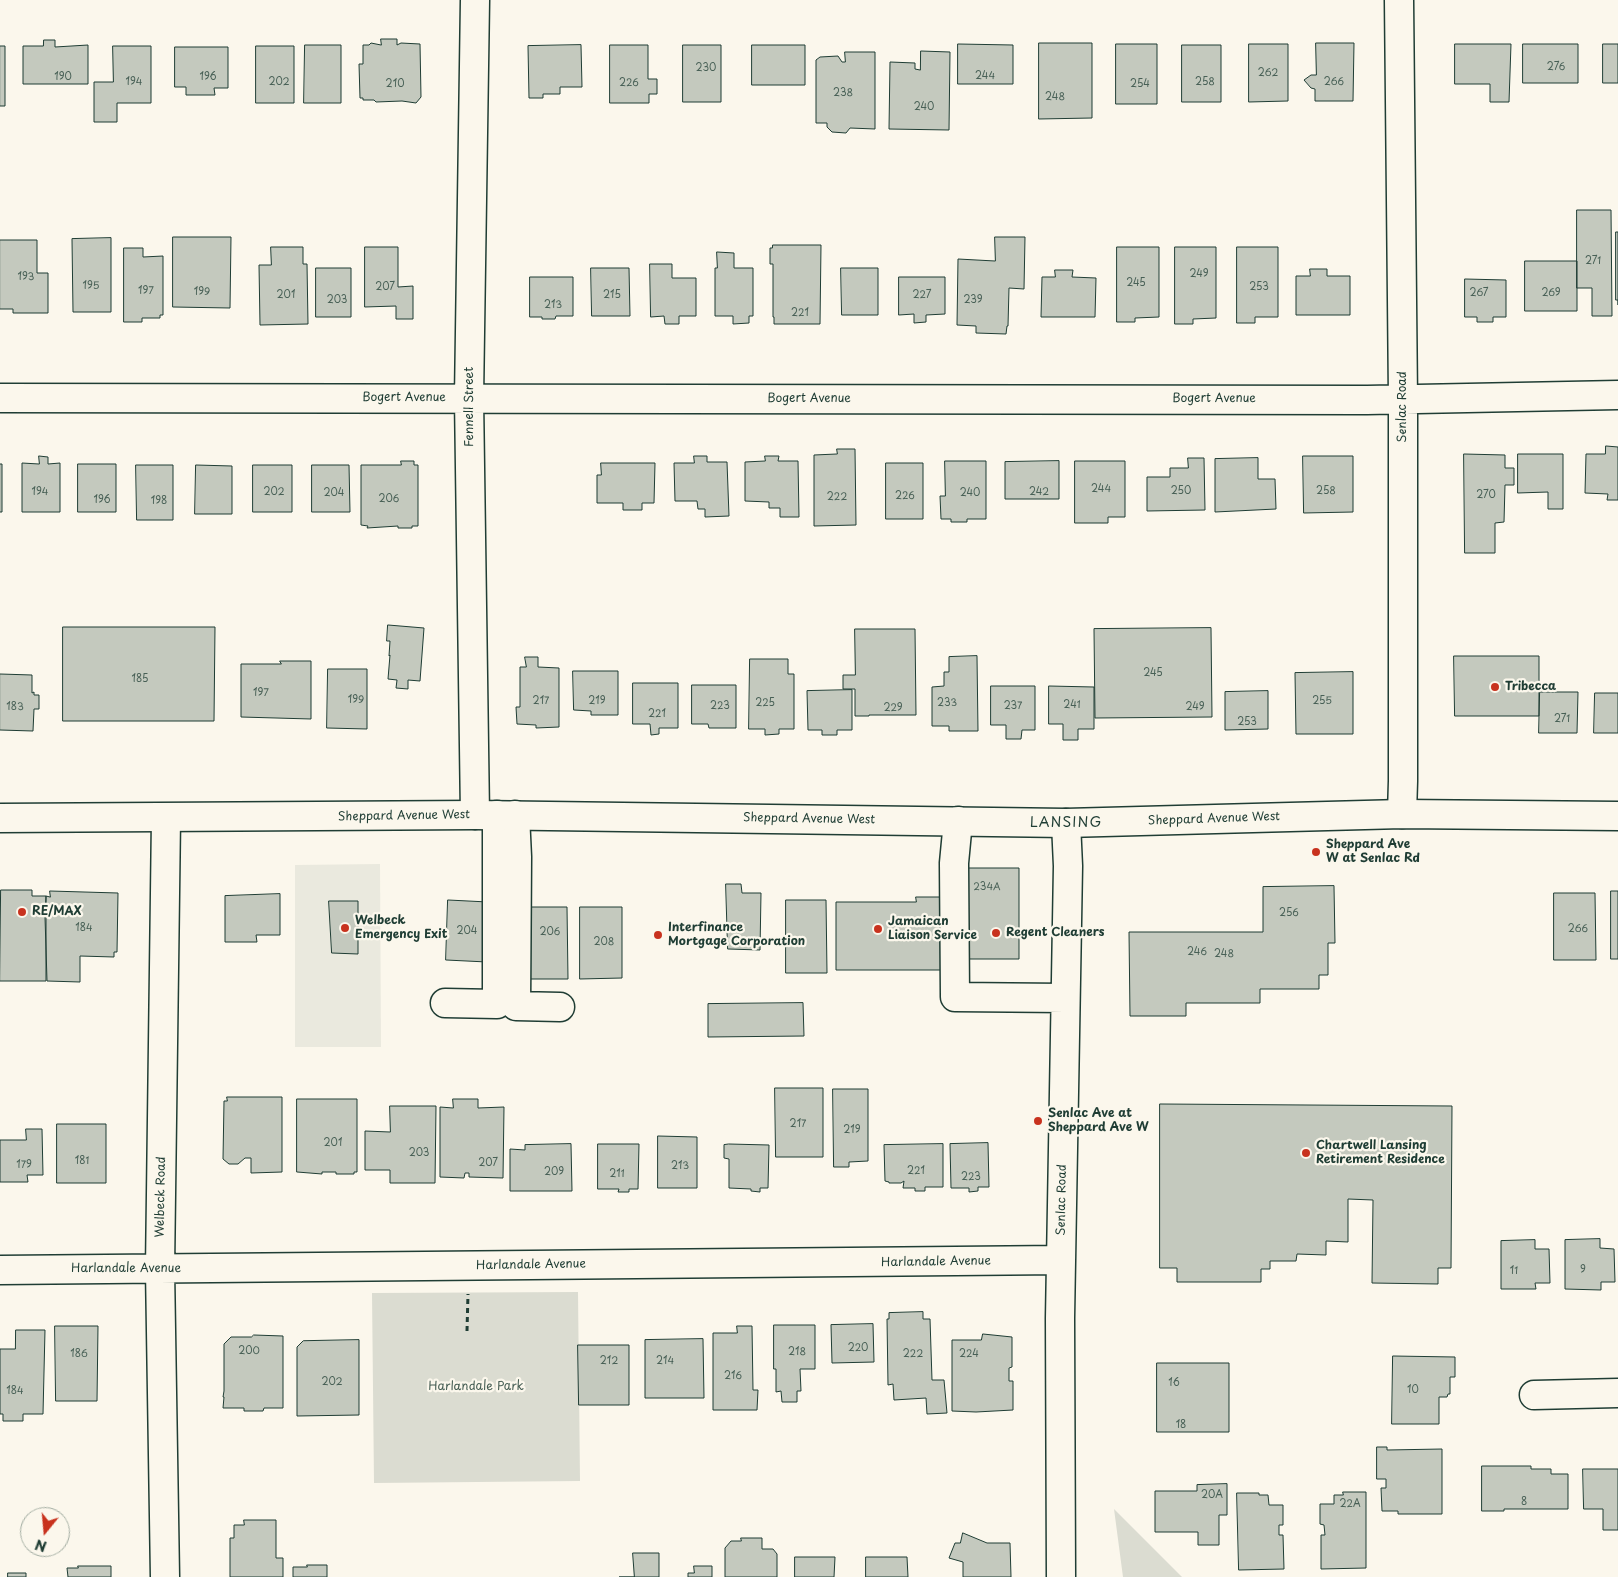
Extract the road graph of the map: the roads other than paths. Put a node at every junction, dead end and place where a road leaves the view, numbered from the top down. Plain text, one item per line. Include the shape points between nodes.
1 (475, 0) edge
2 (1399, 0) edge
3 (1618, 395) edge
4 (0, 398) edge
5 (469, 398) junction
6 (1403, 399) junction
7 (1402, 814) junction
8 (496, 815) junction
9 (1618, 816) edge
10 (0, 818) edge
11 (166, 818) junction
12 (958, 821) junction
13 (1066, 822) junction
14 (1065, 998) junction
15 (445, 1003) dead end
16 (560, 1008) dead end
17 (1061, 1260) junction
18 (160, 1269) junction
19 (0, 1270) edge
20 (1618, 1393) edge
21 (1534, 1395) dead end
22 (165, 1577) edge
23 (1061, 1577) edge

1 - 5 street, Fennell Street
2 - 6 street, Senlac Road
3 - 6 street, Bogert Avenue
4 - 5 street, Bogert Avenue
5 - 6 street, Bogert Avenue
5 - 8 street, Fennell Street
6 - 7 street, Senlac Road
7 - 9 street, Sheppard Avenue West
7 - 13 street, Sheppard Avenue West
8 - 11 street, Sheppard Avenue West
8 - 12 street, Sheppard Avenue West
8 - 15 street via 497,1004
8 - 16 street via 517,857 516,1006
10 - 11 street, Sheppard Avenue West
11 - 18 street, Welbeck Road
12 - 13 street, Sheppard Avenue West
12 - 14 street via 954,863 955,997
13 - 14 street, Senlac Road
14 - 17 street, Senlac Road
17 - 18 street, Harlandale Avenue
17 - 23 street, Senlac Road
18 - 19 street, Harlandale Avenue
18 - 22 street, Welbeck Road
20 - 21 street

